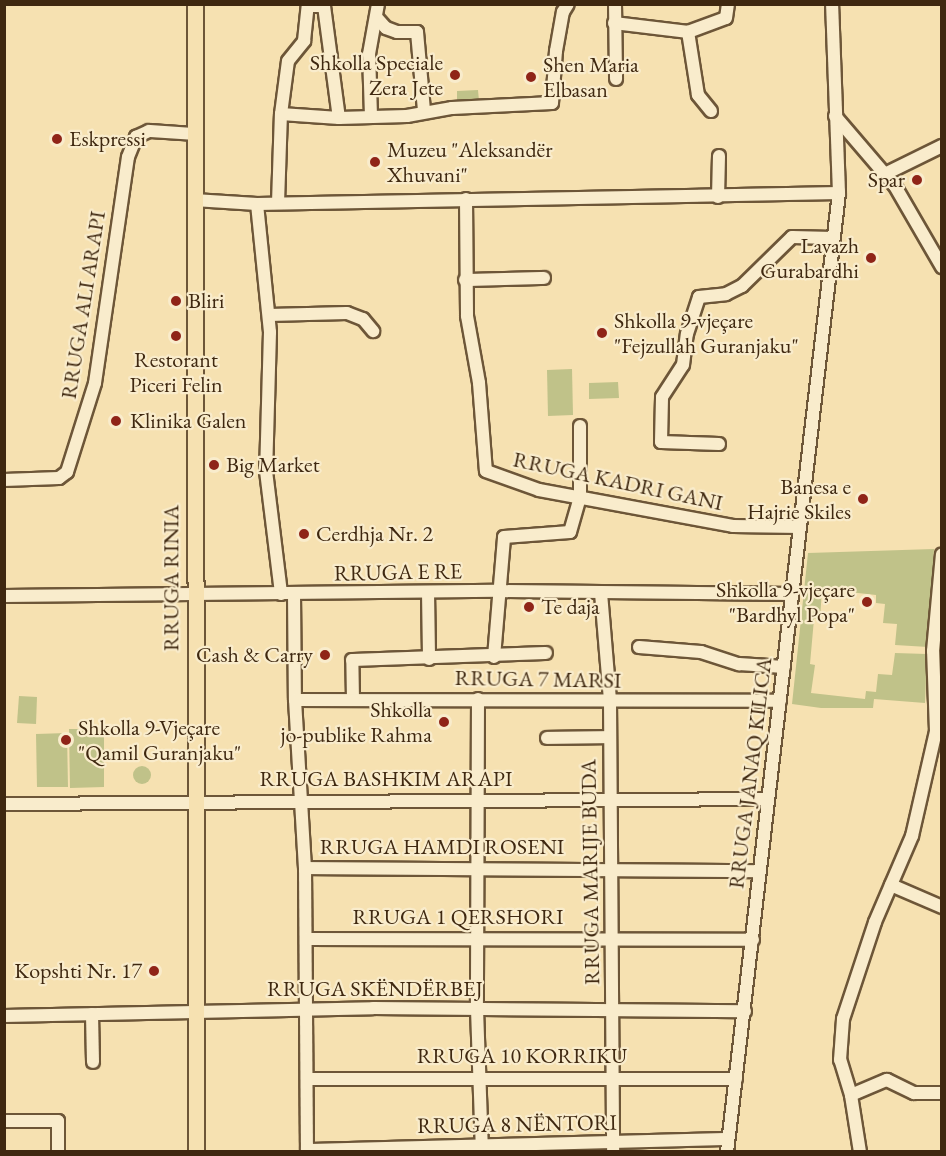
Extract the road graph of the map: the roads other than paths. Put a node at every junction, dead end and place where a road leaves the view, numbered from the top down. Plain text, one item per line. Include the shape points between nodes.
1 (195, 4) edge
2 (378, 4) edge
3 (568, 4) edge
4 (615, 4) edge
5 (728, 4) edge
6 (832, 4) edge
7 (308, 5) edge
8 (324, 6) edge
9 (377, 18) junction
10 (614, 23) junction
11 (688, 32) junction
12 (616, 79) dead end
13 (424, 111) junction
14 (711, 111) dead end
15 (281, 114) junction
16 (371, 116) junction
17 (836, 116) junction
18 (339, 118) junction
19 (194, 134) junction
20 (942, 146) edge
21 (719, 156) dead end
22 (885, 174) junction
23 (839, 193) junction
24 (717, 197) junction
25 (194, 200) junction
26 (466, 200) junction
27 (278, 203) junction
28 (257, 204) junction
29 (833, 238) junction
30 (942, 267) edge
31 (544, 278) dead end
32 (465, 280) junction
33 (269, 315) junction
34 (373, 331) dead end
35 (580, 426) dead end
36 (719, 444) dead end
37 (4, 480) edge
38 (580, 496) junction
39 (800, 527) junction
40 (942, 554) edge
41 (497, 591) junction
42 (428, 592) junction
43 (601, 593) junction
44 (193, 594) junction
45 (281, 594) junction
46 (294, 594) junction
47 (792, 594) junction
48 (4, 596) edge
49 (639, 647) dead end
50 (546, 653) dead end
51 (494, 657) junction
52 (429, 659) junction
53 (784, 667) junction
54 (353, 699) junction
55 (478, 699) junction
56 (295, 700) junction
57 (610, 701) junction
58 (780, 701) junction
59 (939, 733) edge
60 (610, 737) junction
61 (547, 738) dead end
62 (477, 799) junction
63 (768, 799) junction
64 (300, 800) junction
65 (610, 800) junction
66 (194, 801) junction
67 (4, 804) edge
68 (476, 867) junction
69 (305, 868) junction
70 (612, 869) junction
71 (759, 871) junction
72 (891, 885) junction
73 (942, 908) edge
74 (612, 937) junction
75 (307, 939) junction
76 (477, 939) junction
77 (753, 940) junction
78 (306, 1009) junction
79 (477, 1009) junction
80 (612, 1011) junction
81 (745, 1011) junction
82 (194, 1013) junction
83 (92, 1014) junction
84 (4, 1016) edge
85 (93, 1062) dead end
86 (613, 1076) junction
87 (478, 1077) junction
88 (307, 1079) junction
89 (736, 1079) junction
90 (942, 1093) edge
91 (851, 1095) junction
92 (4, 1121) edge
93 (728, 1145) edge
94 (613, 1147) edge
95 (482, 1149) edge
96 (308, 1151) edge
97 (58, 1152) edge
98 (196, 1152) edge
99 (860, 1152) edge

1 - 19 main road, RRUGA RINIA
2 - 9 street
3 - 13 street via 556,51 552,103
4 - 10 street
5 - 11 street via 726,18
6 - 17 street, RRUGA JANAQ KILICA
7 - 8 street
7 - 15 street via 304,41 288,61
8 - 18 street
9 - 13 street via 386,28 417,32
9 - 16 street via 369,54
10 - 11 street
10 - 12 street
11 - 14 street via 698,96
13 - 16 street via 407,116
15 - 18 street
15 - 27 street
16 - 18 street
17 - 22 street
17 - 23 street, RRUGA JANAQ KILICA
19 - 25 main road, RRUGA RINIA
19 - 37 street, RRUGA ALI ARAPI via 149,131 136,137 128,157 95,383 67,472 59,478
20 - 22 street
21 - 24 street
22 - 30 street via 926,235
23 - 24 street
23 - 29 street, RRUGA JANAQ KILICA
24 - 26 street
25 - 28 street
25 - 44 main road, RRUGA RINIA
26 - 27 street
26 - 32 street, RRUGA KADRI GANI
27 - 28 street
28 - 33 street
29 - 36 street via 792,237 742,286 726,294 699,297 687,334 683,365 662,397 661,442
29 - 39 street, RRUGA JANAQ KILICA
31 - 32 street
32 - 38 street, RRUGA KADRI GANI via 486,471 539,490
33 - 34 street via 347,313 363,319
33 - 45 street via 266,471
35 - 38 street
38 - 39 street, RRUGA KADRI GANI via 733,526
38 - 41 street via 570,532 504,537
39 - 47 street, RRUGA JANAQ KILICA
40 - 59 street via 933,651
41 - 42 street, RRUGA E RE
41 - 43 street, RRUGA E RE
41 - 51 street
42 - 46 street, RRUGA E RE
42 - 52 street
43 - 47 street, RRUGA E RE
43 - 57 street, RRUGA MARIJE BUDA
44 - 45 street, RRUGA E RE
44 - 48 street, RRUGA E RE
44 - 66 main road, RRUGA RINIA
45 - 46 street, RRUGA E RE
46 - 56 street
47 - 53 street, RRUGA JANAQ KILICA
49 - 53 street via 701,652 739,664
50 - 51 street
51 - 52 street
52 - 54 street via 352,660
53 - 58 street, RRUGA JANAQ KILICA
54 - 55 street, RRUGA 7 MARSI
54 - 56 street, RRUGA 7 MARSI
55 - 57 street, RRUGA 7 MARSI
55 - 62 street
56 - 64 street
57 - 58 street, RRUGA 7 MARSI
57 - 60 street, RRUGA MARIJE BUDA
58 - 63 street, RRUGA JANAQ KILICA
59 - 72 street via 912,836
60 - 61 street
60 - 65 street, RRUGA MARIJE BUDA
62 - 64 street, RRUGA BASHKIM ARAPI
62 - 65 street, RRUGA BASHKIM ARAPI
62 - 68 street
63 - 65 street, RRUGA BASHKIM ARAPI
63 - 71 street, RRUGA JANAQ KILICA
64 - 66 street, RRUGA BASHKIM ARAPI
64 - 69 street
65 - 70 street, RRUGA MARIJE BUDA
66 - 67 street, RRUGA BASHKIM ARAPI
66 - 82 main road, RRUGA RINIA
68 - 69 street, RRUGA HAMDI ROSENI
68 - 70 street, RRUGA HAMDI ROSENI
68 - 76 street
69 - 75 street
70 - 71 street, RRUGA HAMDI ROSENI
70 - 74 street, RRUGA MARIJE BUDA
71 - 77 street, RRUGA JANAQ KILICA
72 - 73 street
72 - 91 street via 843,1019 840,1060
74 - 76 street, RRUGA 1 QERSHORI
74 - 77 street, RRUGA 1 QERSHORI
74 - 80 street, RRUGA MARIJE BUDA
75 - 76 street, RRUGA 1 QERSHORI
75 - 78 street
76 - 79 street
77 - 81 street, RRUGA JANAQ KILICA
78 - 79 street, RRUGA SKËNDËRBEJ
78 - 82 street, RRUGA SKËNDËRBEJ
78 - 88 street
79 - 80 street, RRUGA SKËNDËRBEJ
79 - 87 street
80 - 81 street, RRUGA SKËNDËRBEJ
80 - 86 street, RRUGA MARIJE BUDA
81 - 89 street, RRUGA JANAQ KILICA
82 - 83 street, RRUGA SKËNDËRBEJ
82 - 98 main road, RRUGA RINIA
83 - 84 street, RRUGA SKËNDËRBEJ
83 - 85 street
86 - 87 street, RRUGA 10 KORRIKU
86 - 89 street, RRUGA 10 KORRIKU
86 - 94 street, RRUGA MARIJE BUDA
87 - 88 street, RRUGA 10 KORRIKU
87 - 95 street
88 - 96 street
89 - 93 street, RRUGA JANAQ KILICA
90 - 91 street via 914,1093 887,1080
91 - 99 street
92 - 97 street via 58,1121
93 - 94 street, RRUGA 8 NËNTORI
94 - 95 street, RRUGA 8 NËNTORI
95 - 96 street, RRUGA 8 NËNTORI

